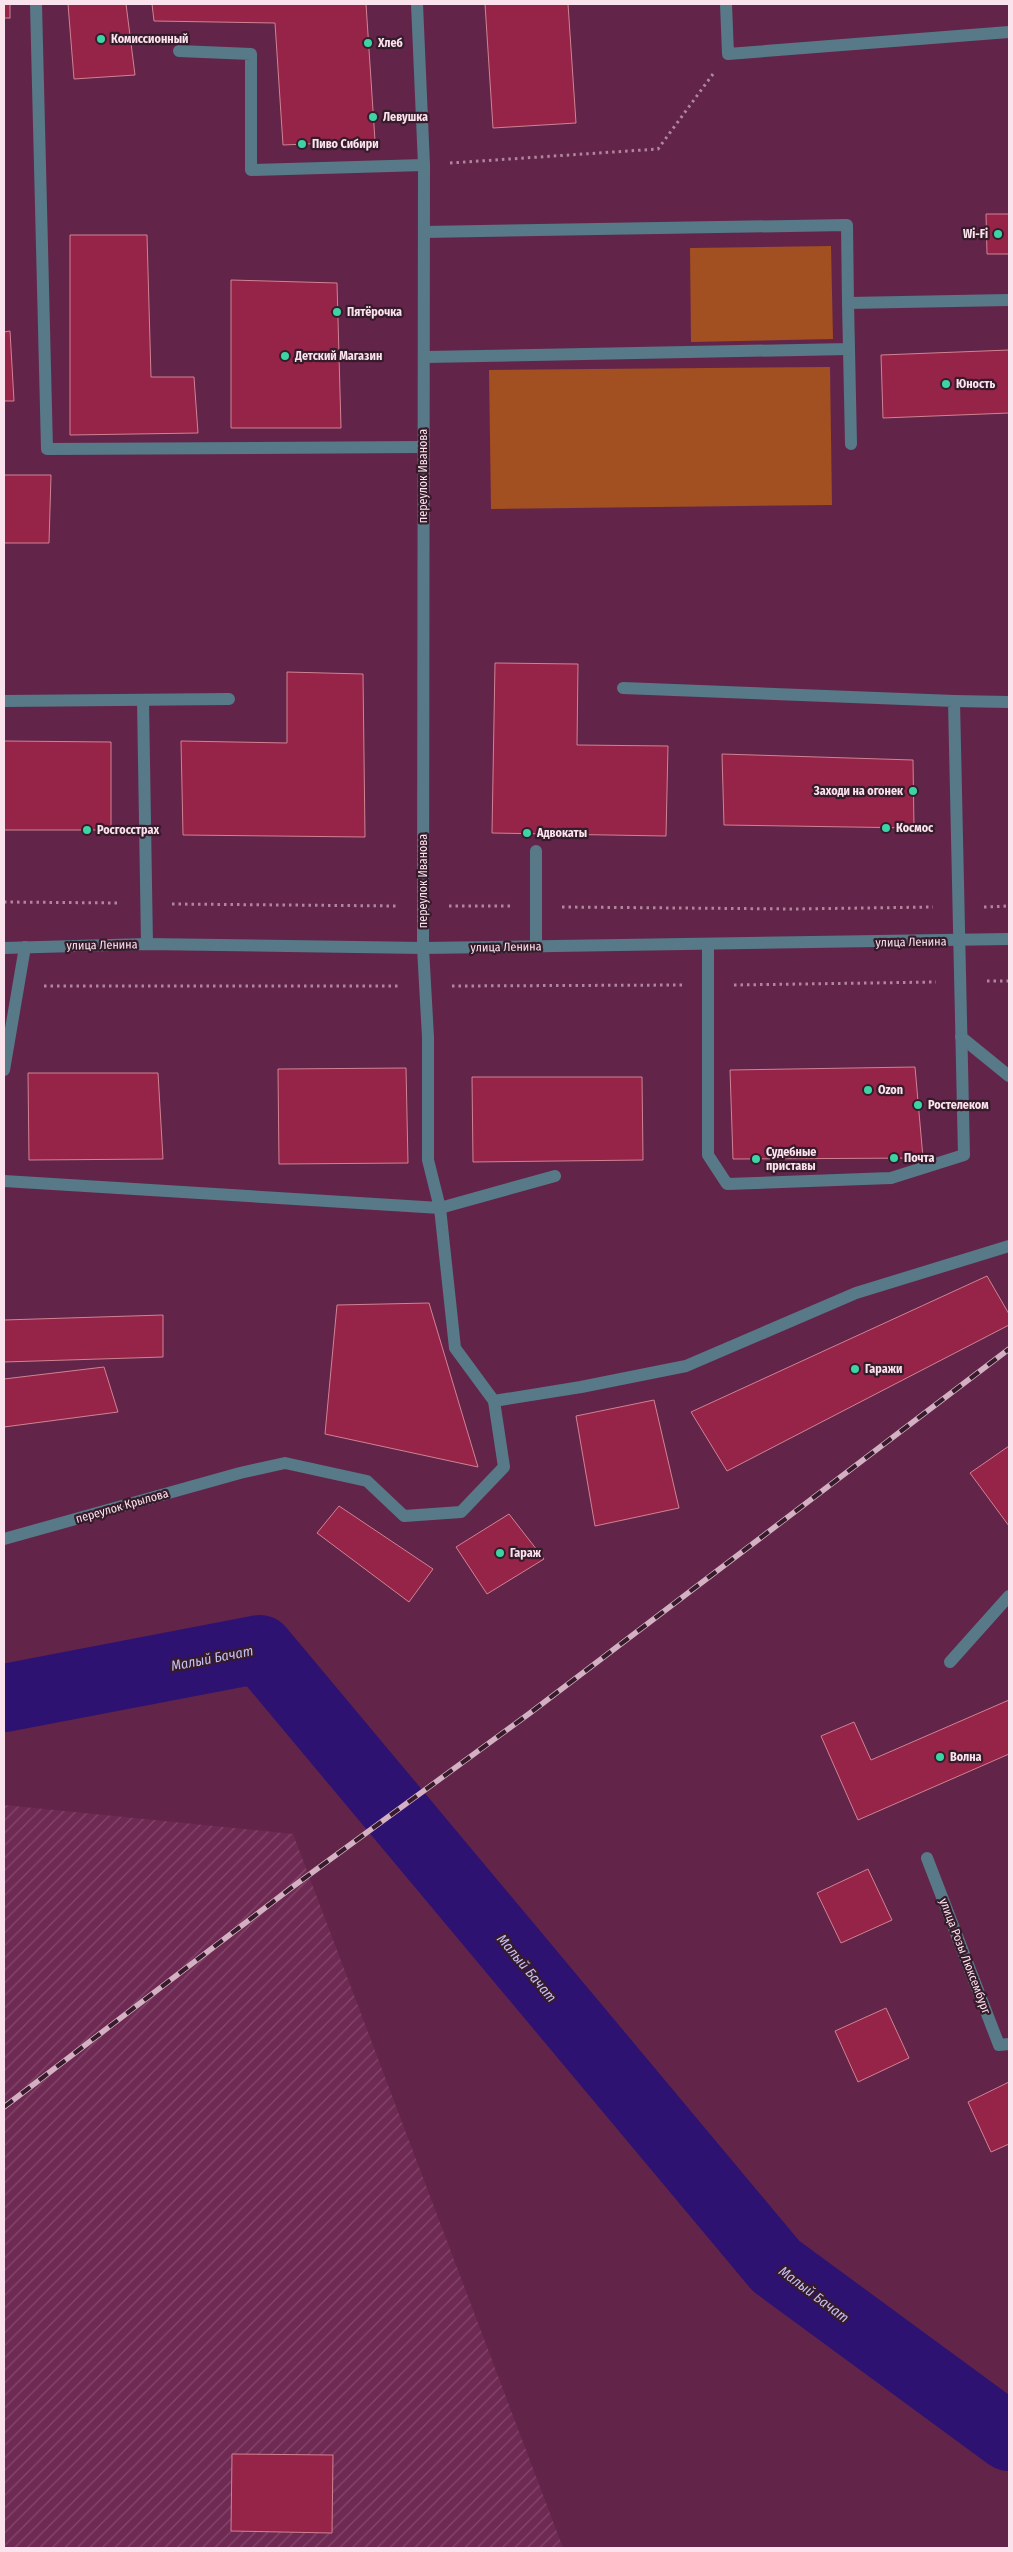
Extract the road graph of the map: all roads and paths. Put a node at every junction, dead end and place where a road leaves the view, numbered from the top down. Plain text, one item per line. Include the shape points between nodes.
1 (36, 4) edge
2 (417, 4) edge
3 (726, 4) edge
4 (1009, 32) edge
5 (179, 51) dead end
6 (728, 54) junction
7 (424, 165) junction
8 (424, 232) junction
9 (1009, 300) edge
10 (848, 303) junction
11 (849, 349) junction
12 (425, 357) junction
13 (851, 444) dead end
14 (423, 447) junction
15 (623, 688) dead end
16 (229, 699) dead end
17 (143, 700) junction
18 (4, 701) edge
19 (954, 701) junction
20 (1009, 702) edge
21 (536, 851) dead end
22 (1009, 906) edge
23 (958, 907) junction
24 (794, 909) dead end
25 (1009, 939) edge
26 (958, 941) junction
27 (147, 944) junction
28 (708, 945) junction
29 (536, 946) junction
30 (25, 947) junction
31 (4, 948) edge
32 (423, 948) junction
33 (1009, 981) edge
34 (959, 982) junction
35 (796, 985) dead end
36 (961, 1038) junction
37 (4, 1070) edge
38 (1009, 1076) edge
39 (555, 1176) dead end
40 (4, 1181) edge
41 (440, 1208) junction
42 (1009, 1246) edge
43 (494, 1401) junction
44 (4, 1539) edge
45 (1009, 1596) edge
46 (950, 1662) dead end
47 (927, 1858) dead end
48 (1009, 2044) edge

1 - 14 street via 47,449
2 - 7 street, переулок Иванова
3 - 6 street
4 - 6 street
5 - 7 street via 251,54 251,170
6 - 7 path via 658,149
7 - 8 street, переулок Иванова
8 - 10 street via 847,225
8 - 12 street, переулок Иванова
9 - 10 street
10 - 11 street
11 - 12 street
11 - 13 street
12 - 14 street, переулок Иванова
14 - 32 street, переулок Иванова
15 - 19 street
16 - 17 street
17 - 18 street
17 - 27 street
19 - 20 street
19 - 23 street
21 - 29 street
22 - 23 path
23 - 24 path
23 - 26 street
25 - 26 street, улица Ленина
26 - 28 street, улица Ленина
26 - 34 street
27 - 30 street, улица Ленина
27 - 32 street, улица Ленина
28 - 29 street, улица Ленина
28 - 36 street via 708,1155 727,1184 892,1178 964,1155
29 - 32 street, улица Ленина
30 - 31 street, улица Ленина
30 - 37 street
32 - 41 street, переулок Иванова via 428,1038 428,1160
33 - 34 path
34 - 35 path
34 - 36 street
36 - 38 street
39 - 41 street
40 - 41 street
41 - 43 street, переулок Иванова via 455,1348
42 - 43 street via 856,1293 686,1366
43 - 44 street, переулок Крылова via 504,1467 461,1512 404,1516 367,1481 284,1464 240,1473
45 - 46 street
47 - 48 street, улица Розы Люксембург via 1000,2045

